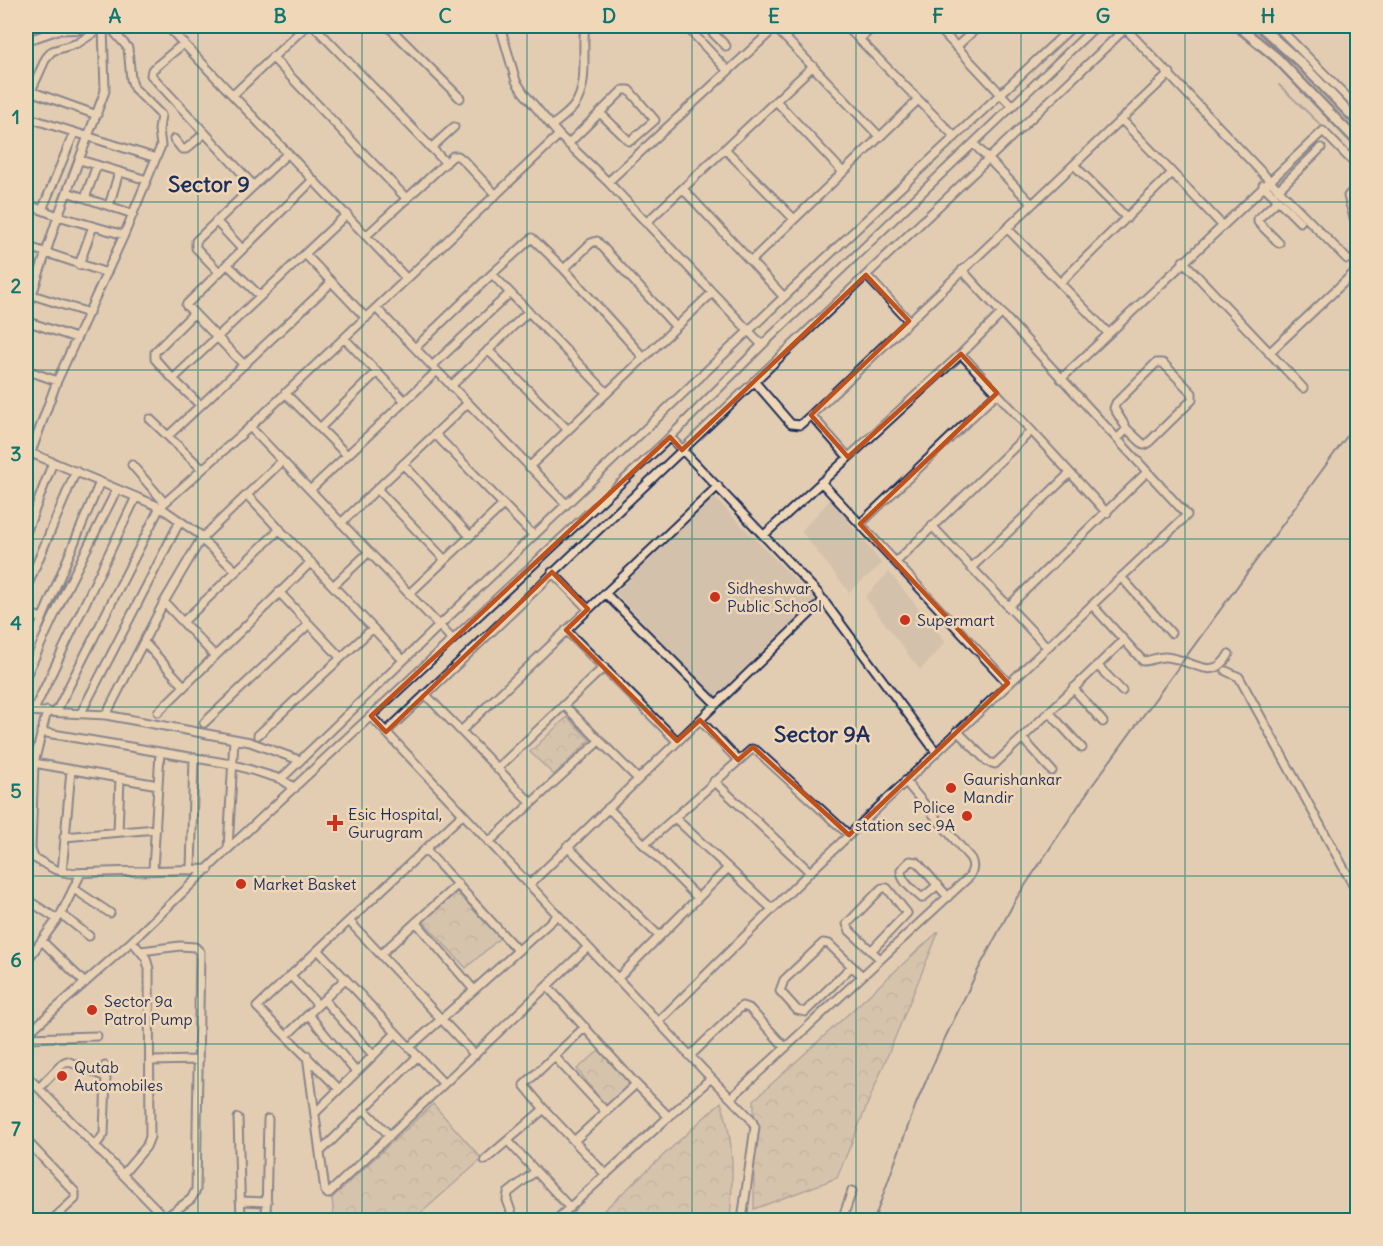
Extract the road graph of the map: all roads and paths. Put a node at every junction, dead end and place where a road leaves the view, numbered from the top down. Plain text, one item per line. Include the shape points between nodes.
1 (167, 26) edge
2 (306, 26) edge
3 (314, 26) edge
4 (388, 26) edge
5 (500, 26) edge
6 (585, 26) edge
7 (686, 26) edge
8 (706, 26) edge
9 (776, 26) edge
10 (846, 26) edge
11 (874, 26) edge
12 (937, 26) edge
13 (979, 26) edge
14 (1073, 26) edge
15 (1096, 26) edge
16 (1238, 26) edge
17 (1260, 26) edge
18 (1277, 26) edge
19 (104, 27) edge
20 (1126, 27) edge
21 (860, 39) junction
22 (26, 41) edge
23 (184, 43) junction
24 (726, 46) dead end
25 (956, 47) junction
26 (272, 57) junction
27 (813, 66) junction
28 (728, 72) junction
29 (1170, 73) junction
30 (30, 91) junction
31 (1000, 93) junction
32 (233, 95) junction
33 (460, 98) dead end
34 (776, 100) junction
35 (918, 100) junction
36 (26, 102) edge
37 (1012, 106) junction
38 (1358, 108) edge
39 (600, 113) junction
40 (96, 115) junction
41 (26, 117) edge
42 (655, 120) junction
43 (1122, 120) junction
44 (1358, 122) edge
45 (553, 125) junction
46 (453, 127) dead end
47 (664, 130) junction
48 (74, 133) junction
49 (205, 133) junction
50 (559, 135) junction
51 (879, 136) junction
52 (88, 137) junction
53 (955, 137) junction
54 (174, 139) dead end
55 (1358, 142) edge
56 (568, 144) junction
57 (974, 144) junction
58 (431, 148) junction
59 (1321, 148) dead end
60 (725, 149) junction
61 (288, 153) junction
62 (156, 158) junction
63 (80, 160) junction
64 (989, 160) junction
65 (446, 163) junction
66 (97, 165) junction
67 (1074, 165) junction
68 (1358, 167) edge
69 (842, 171) junction
70 (119, 172) junction
71 (1172, 173) junction
72 (147, 180) junction
73 (313, 180) junction
74 (608, 182) junction
75 (1266, 183) junction
76 (1358, 185) edge
77 (254, 186) junction
78 (683, 189) junction
79 (1278, 190) junction
80 (67, 192) junction
81 (496, 195) junction
82 (85, 198) junction
83 (407, 200) junction
84 (1278, 200) junction
85 (1032, 204) junction
86 (29, 205) edge
87 (109, 206) junction
88 (42, 210) junction
89 (133, 214) junction
90 (347, 214) junction
91 (58, 216) junction
92 (793, 218) junction
93 (1126, 218) junction
94 (216, 221) junction
95 (1300, 222) dead end
96 (646, 223) junction
97 (1358, 224) edge
98 (1222, 225) junction
99 (26, 226) edge
100 (93, 226) junction
101 (1007, 228) junction
102 (124, 235) junction
103 (366, 236) junction
104 (1279, 243) dead end
105 (26, 246) edge
106 (242, 249) junction
107 (46, 253) junction
108 (305, 254) junction
109 (1347, 259) dead end
110 (751, 261) junction
111 (1183, 261) junction
112 (227, 264) junction
113 (79, 265) junction
114 (564, 269) junction
115 (1358, 269) edge
116 (962, 270) junction
117 (219, 272) junction
118 (107, 273) junction
119 (492, 274) junction
120 (866, 275) junction
121 (407, 279) junction
122 (332, 282) junction
123 (1060, 283) junction
124 (510, 293) junction
125 (712, 293) junction
126 (28, 294) edge
127 (260, 296) junction
128 (784, 297) junction
129 (376, 308) junction
130 (528, 312) junction
131 (26, 313) edge
132 (89, 313) junction
133 (194, 313) junction
134 (1002, 313) junction
135 (366, 318) junction
136 (26, 321) edge
137 (909, 321) junction
138 (676, 327) junction
139 (748, 331) junction
140 (1108, 333) junction
141 (219, 336) junction
142 (76, 338) junction
143 (344, 338) junction
144 (762, 345) junction
145 (415, 348) junction
146 (488, 350) junction
147 (1269, 353) junction
148 (961, 354) junction
149 (644, 358) junction
150 (244, 365) junction
151 (434, 368) junction
152 (26, 370) edge
153 (377, 372) junction
154 (173, 379) junction
155 (1061, 379) junction
156 (57, 381) junction
157 (754, 381) junction
158 (451, 386) junction
159 (1303, 388) dead end
160 (285, 393) junction
161 (607, 393) junction
162 (997, 393) junction
163 (405, 401) junction
164 (468, 403) junction
165 (200, 405) junction
166 (811, 415) junction
167 (150, 419) dead end
168 (250, 427) junction
169 (320, 428) junction
170 (1127, 429) junction
171 (568, 430) junction
172 (1031, 431) junction
173 (435, 434) junction
174 (168, 436) junction
175 (670, 437) junction
176 (1117, 439) junction
177 (682, 450) junction
178 (28, 452) edge
179 (347, 456) junction
180 (848, 457) junction
181 (282, 461) junction
182 (53, 462) junction
183 (403, 464) junction
184 (132, 465) dead end
185 (26, 466) edge
186 (529, 467) junction
187 (202, 469) junction
188 (76, 471) junction
189 (1147, 472) junction
190 (1070, 473) junction
191 (100, 482) junction
192 (821, 482) junction
193 (718, 486) junction
194 (117, 489) junction
195 (376, 489) junction
196 (310, 490) junction
197 (247, 495) junction
198 (136, 497) junction
199 (162, 504) junction
200 (566, 504) junction
201 (503, 505) junction
202 (1107, 513) junction
203 (180, 521) junction
204 (341, 523) junction
205 (860, 524) junction
206 (932, 526) junction
207 (280, 529) junction
208 (26, 533) edge
209 (764, 535) junction
210 (470, 536) junction
211 (533, 536) junction
212 (202, 538) junction
213 (369, 552) junction
214 (445, 560) junction
215 (311, 562) junction
216 (896, 562) junction
217 (971, 568) junction
218 (236, 571) junction
219 (552, 572) junction
220 (1121, 577) junction
221 (57, 583) junction
222 (333, 586) junction
223 (67, 588) junction
224 (26, 590) edge
225 (279, 592) junction
226 (605, 593) junction
227 (409, 594) junction
228 (824, 600) junction
229 (164, 602) junction
230 (1092, 605) junction
231 (1008, 607) junction
232 (588, 609) junction
233 (26, 611) edge
234 (42, 619) junction
235 (183, 622) junction
236 (309, 624) junction
237 (438, 626) junction
238 (373, 628) junction
239 (567, 630) junction
240 (1171, 633) dead end
241 (452, 639) junction
242 (1124, 639) junction
243 (144, 642) junction
244 (1047, 647) junction
245 (214, 654) junction
246 (1229, 654) dead end
247 (26, 657) edge
248 (341, 658) junction
249 (403, 660) junction
250 (1097, 665) junction
251 (604, 667) junction
252 (1230, 672) dead end
253 (26, 676) edge
254 (1008, 683) junction
255 (183, 685) junction
256 (1073, 688) junction
257 (1122, 691) dead end
258 (425, 694) junction
259 (716, 704) junction
260 (564, 705) junction
261 (34, 710) junction
262 (26, 711) edge
263 (46, 711) junction
264 (56, 712) junction
265 (158, 712) dead end
266 (1049, 712) junction
267 (81, 713) junction
268 (106, 715) junction
269 (371, 716) junction
270 (700, 720) junction
271 (1103, 722) dead end
272 (204, 723) dead end
273 (461, 731) junction
274 (957, 731) junction
275 (41, 732) junction
276 (386, 732) junction
277 (258, 735) dead end
278 (1022, 738) junction
279 (234, 739) junction
280 (600, 740) junction
281 (677, 741) junction
282 (1082, 748) dead end
283 (160, 752) junction
284 (936, 752) junction
285 (194, 757) junction
286 (299, 760) junction
287 (738, 760) junction
288 (34, 763) junction
289 (231, 764) junction
290 (497, 769) junction
291 (71, 770) junction
292 (1052, 771) dead end
293 (120, 778) junction
294 (281, 779) junction
295 (638, 779) junction
296 (714, 781) junction
297 (905, 781) junction
298 (158, 785) junction
299 (295, 788) junction
300 (531, 803) junction
301 (608, 808) junction
302 (463, 814) junction
303 (675, 818) junction
304 (156, 830) junction
305 (118, 832) junction
306 (849, 835) junction
307 (64, 837) junction
308 (489, 842) junction
309 (644, 845) junction
310 (567, 846) junction
311 (228, 849) junction
312 (425, 849) junction
313 (209, 869) junction
314 (728, 869) junction
315 (153, 870) junction
316 (191, 870) junction
317 (62, 872) junction
318 (810, 872) junction
319 (81, 873) junction
320 (458, 884) junction
321 (529, 885) junction
322 (938, 885) junction
323 (74, 889) junction
324 (1358, 894) edge
325 (948, 897) junction
326 (26, 898) edge
327 (698, 898) junction
328 (772, 909) junction
329 (110, 913) dead end
330 (558, 915) junction
331 (59, 917) junction
332 (350, 922) junction
333 (416, 922) junction
334 (89, 936) dead end
335 (659, 936) junction
336 (42, 941) junction
337 (132, 941) junction
338 (588, 947) junction
339 (141, 951) junction
340 (319, 951) junction
341 (518, 951) junction
342 (871, 951) junction
343 (381, 954) junction
344 (880, 959) junction
345 (26, 962) edge
346 (852, 966) junction
347 (291, 976) junction
348 (862, 976) junction
349 (345, 979) junction
350 (617, 979) junction
351 (85, 983) junction
352 (547, 986) junction
353 (474, 990) junction
354 (321, 1002) junction
355 (308, 1014) junction
356 (441, 1019) junction
357 (658, 1022) junction
358 (585, 1027) junction
359 (396, 1033) junction
360 (26, 1036) edge
361 (97, 1036) dead end
362 (286, 1036) junction
363 (410, 1047) junction
364 (785, 1047) junction
365 (307, 1055) junction
366 (373, 1055) junction
367 (475, 1055) junction
368 (418, 1056) junction
369 (554, 1056) junction
370 (690, 1056) junction
371 (199, 1059) junction
372 (150, 1061) junction
373 (105, 1066) dead end
374 (356, 1072) junction
375 (26, 1075) edge
376 (106, 1077) junction
377 (711, 1078) junction
378 (444, 1084) junction
379 (636, 1084) junction
380 (39, 1088) junction
381 (339, 1089) junction
382 (731, 1098) junction
383 (364, 1108) junction
384 (544, 1109) junction
385 (606, 1112) junction
386 (315, 1113) junction
387 (669, 1117) junction
388 (238, 1118) dead end
389 (268, 1119) dead end
390 (390, 1136) junction
391 (26, 1140) edge
392 (508, 1141) junction
393 (574, 1141) junction
394 (95, 1146) junction
395 (321, 1151) junction
396 (485, 1160) dead end
397 (536, 1171) junction
398 (123, 1174) junction
399 (606, 1175) junction
400 (852, 1191) dead end
401 (240, 1201) junction
402 (267, 1202) junction
403 (570, 1208) junction
404 (266, 1218) dead end
405 (561, 1219) edge
406 (166, 1220) edge
407 (52, 1221) edge
408 (241, 1221) edge
409 (514, 1221) edge
410 (742, 1221) edge
411 (842, 1221) edge

1 - 23 street
2 - 26 street
3 - 58 street
4 - 33 street
5 - 45 street via 516,81
6 - 45 street via 578,99
7 - 28 street
8 - 24 street
9 - 27 street
9 - 28 street
10 - 21 street
11 - 21 street
12 - 25 street
13 - 25 street
14 - 31 street
15 - 37 street
16 - 55 main road via 1277,58
17 - 44 main road
18 - 38 street
19 - 22 street via 58,30
19 - 30 street via 78,43 52,51
19 - 40 street via 105,91
19 - 62 street via 128,48 134,88 161,115 161,141
20 - 29 street
20 - 64 street
21 - 35 street
23 - 32 street
23 - 49 street via 151,75
25 - 31 street
26 - 32 street
26 - 83 street
27 - 34 street
27 - 51 street
28 - 47 street
29 - 43 street
29 - 75 street
30 - 36 street
30 - 40 street
31 - 37 street
31 - 53 street
32 - 61 street
34 - 60 street
34 - 69 street
35 - 51 street
35 - 53 street
37 - 57 street
39 - 42 street via 629,141
39 - 42 street via 626,89
39 - 56 street
40 - 52 street
41 - 48 street
42 - 47 street
43 - 67 street
43 - 71 street
45 - 50 street
46 - 58 street
47 - 74 street
48 - 52 street
48 - 88 street
49 - 54 street via 186,149
49 - 77 street
50 - 56 street
50 - 81 street
51 - 69 street
52 - 62 street
52 - 63 street
53 - 128 street
56 - 74 street
57 - 64 street
57 - 144 street
58 - 65 street
59 - 79 street
60 - 78 street
60 - 92 street
61 - 73 street
61 - 77 street
62 - 72 street
63 - 66 street
63 - 80 street
64 - 85 street
64 - 120 street
65 - 81 street via 458,156
65 - 83 street
66 - 70 street
66 - 82 street
67 - 85 street
67 - 93 street
68 - 75 street via 1323,131
69 - 92 street
70 - 72 street
70 - 87 street
71 - 93 street
71 - 98 street
72 - 89 street
73 - 90 street
73 - 106 street
74 - 96 street
75 - 79 street
75 - 84 street
75 - 98 street
76 - 97 street via 1348,196
77 - 94 street
78 - 96 street
78 - 110 street
79 - 109 street
80 - 82 street
80 - 91 street
81 - 121 street
82 - 87 street
83 - 103 street
84 - 95 street
84 - 104 street via 1258,222
85 - 101 street
86 - 88 street
86 - 99 street
87 - 89 street
88 - 91 street
89 - 102 street
90 - 103 street
90 - 108 street
91 - 100 street
91 - 107 street
92 - 110 street
93 - 123 street
94 - 106 street
94 - 117 street via 195,246
96 - 125 street
98 - 111 street
100 - 102 street
100 - 113 street
101 - 116 street
101 - 123 street
102 - 118 street
103 - 121 street
105 - 107 street
106 - 112 street
107 - 113 street
107 - 126 street
108 - 122 street
108 - 127 street
110 - 128 street
111 - 140 street
111 - 147 street
112 - 117 street
112 - 127 street
113 - 118 street
114 - 119 street via 532,238
114 - 138 street via 597,241
114 - 149 street
115 - 147 street
116 - 134 street
116 - 137 street
117 - 133 street via 186,305
118 - 132 street
119 - 124 street
119 - 145 street
120 - 137 street
120 - 157 street
121 - 129 street
122 - 135 street
122 - 150 street
123 - 140 street
124 - 130 street
124 - 151 street
125 - 138 street
125 - 139 street
126 - 131 street
126 - 132 street
127 - 141 street
128 - 139 street
129 - 135 street
129 - 145 street
130 - 146 street
130 - 161 street
132 - 142 street
133 - 141 street
133 - 154 street via 155,352 155,359
134 - 148 street
134 - 155 street
135 - 143 street
136 - 142 street
137 - 166 street
138 - 149 street
139 - 144 street
139 - 200 street
140 - 155 street
141 - 150 street
141 - 154 street
142 - 156 street
143 - 153 street
143 - 160 street
144 - 175 street
145 - 151 street
146 - 158 street
146 - 171 street
147 - 159 street
148 - 162 street
148 - 180 street
149 - 161 street
150 - 165 street
151 - 158 street
151 - 163 street
152 - 156 street
153 - 163 street
153 - 169 street
154 - 165 street
155 - 176 street
156 - 178 street
157 - 166 street via 791,424 800,425
157 - 177 street
158 - 164 street
160 - 168 street
160 - 169 street
161 - 171 street
162 - 172 street
162 - 205 street
163 - 179 street
164 - 173 street
164 - 186 street
165 - 174 street
166 - 180 street
167 - 174 street
168 - 181 street
168 - 187 street
169 - 179 street
170 - 170 street via 1147,444 1192,400 1192,393 1163,363 1156,363 1116,403 1115,413
170 - 176 street
171 - 186 street
172 - 190 street
172 - 206 street
173 - 183 street
173 - 201 street
174 - 187 street
175 - 177 street
175 - 241 street
176 - 189 street
177 - 193 street
177 - 219 street
178 - 182 street
178 - 185 street
179 - 196 street
180 - 192 street
181 - 196 street
181 - 197 street
182 - 188 street
182 - 208 street
183 - 195 street
183 - 210 street
184 - 199 street
186 - 200 street
187 - 199 street
188 - 191 street
188 - 224 street
189 - 202 street
189 - 220 street via 1187,515
190 - 202 street
190 - 217 street
191 - 194 street
191 - 221 street
192 - 205 street
192 - 209 street
193 - 209 street
193 - 226 street
194 - 198 street
194 - 223 street
195 - 204 street
195 - 214 street
196 - 204 street
197 - 207 street
197 - 212 street
198 - 199 street
198 - 261 street
199 - 203 street
199 - 264 street
200 - 211 street
201 - 210 street
201 - 211 street
202 - 231 street
203 - 212 street
203 - 267 street
204 - 213 street
205 - 216 street
206 - 216 street
206 - 217 street
207 - 215 street
207 - 218 street
209 - 228 street
210 - 214 street
211 - 237 street
212 - 218 street
212 - 229 street
213 - 222 street
213 - 227 street
214 - 227 street
215 - 222 street
215 - 225 street
216 - 254 street
217 - 231 street
218 - 235 street
219 - 232 street
219 - 258 street
220 - 230 street
220 - 240 street
221 - 223 street
221 - 234 street
222 - 238 street
223 - 253 street
225 - 236 street
225 - 245 street
226 - 232 street
226 - 259 street
227 - 237 street
228 - 259 street
228 - 284 street
229 - 235 street
229 - 243 street
230 - 242 street
230 - 244 street
231 - 244 street
232 - 239 street
233 - 234 street
234 - 247 street
235 - 245 street
236 - 248 street
236 - 272 street
237 - 241 street
237 - 249 street
238 - 248 street
238 - 249 street
239 - 251 street
239 - 273 street
241 - 269 street
242 - 246 street via 1144,662 1166,657 1212,670 1220,667
242 - 250 street
243 - 255 street
243 - 268 street
244 - 254 street
245 - 255 street
248 - 277 street
249 - 286 street
250 - 256 street
250 - 257 street
251 - 260 street
251 - 281 street
252 - 324 street via 1246,690
254 - 274 street
255 - 265 street
256 - 266 street
256 - 271 street
258 - 273 street
258 - 276 street
259 - 270 street
260 - 280 street
260 - 290 street
261 - 262 street
261 - 263 street
263 - 264 street
263 - 275 street
264 - 267 street
266 - 278 street
266 - 282 street
267 - 268 street
268 - 279 street
269 - 276 street
269 - 299 street
270 - 281 street
270 - 287 street
273 - 290 street
274 - 278 street via 992,764 998,763
274 - 284 street
275 - 283 street
275 - 288 street
276 - 302 street
278 - 292 street
279 - 286 street
279 - 289 street
280 - 295 street
280 - 300 street
281 - 295 street
283 - 285 street
283 - 298 street
284 - 297 street
285 - 289 street
285 - 316 street
286 - 294 street
287 - 296 street
287 - 306 street via 752,749 757,751
288 - 291 street
288 - 317 street via 32,855
289 - 294 street
289 - 311 street
290 - 300 street
291 - 293 street
291 - 307 street
293 - 298 street
293 - 305 street
294 - 299 street
295 - 301 street
296 - 303 street
296 - 318 street
297 - 306 street
297 - 325 street via 973,864 969,877
298 - 304 street
299 - 311 street
300 - 308 street
301 - 309 street
301 - 310 street
302 - 308 street
302 - 312 street
303 - 309 street
303 - 314 street
304 - 305 street
304 - 315 street
305 - 307 street
306 - 318 street
307 - 317 street
308 - 321 street
309 - 327 street
310 - 321 street
310 - 335 street
311 - 313 street
312 - 320 street
312 - 332 street
313 - 316 street
313 - 337 street
314 - 327 street
314 - 328 street
315 - 316 street
315 - 319 street
317 - 319 street
318 - 328 street
319 - 323 street
320 - 333 street
320 - 341 street
321 - 330 street
322 - 322 street via 917,862 910,861 901,870 903,880 922,898
322 - 325 street
323 - 329 street
323 - 331 street
325 - 344 street
326 - 331 street
327 - 335 street
328 - 357 street
330 - 338 street
330 - 341 street
331 - 334 street
331 - 336 street
332 - 340 street
332 - 343 street
333 - 343 street
333 - 353 street
335 - 350 street
336 - 345 street
336 - 351 street
337 - 339 street
337 - 351 street
338 - 350 street
338 - 352 street
339 - 371 street via 180,946 199,949
339 - 372 street via 149,969
340 - 347 street
340 - 349 street
341 - 353 street
342 - 342 street via 847,924 882,888 887,888 907,913
342 - 344 street
343 - 356 street
344 - 348 street
346 - 346 street via 829,944 823,944 784,980 780,991 796,1010 805,1012
346 - 348 street
347 - 354 street
347 - 362 street via 257,1007
348 - 364 street
349 - 354 street
349 - 359 street
350 - 357 street
351 - 360 street
352 - 358 street
352 - 367 street
353 - 356 street
354 - 355 street
354 - 366 street
355 - 362 street
355 - 374 street
356 - 363 street
356 - 367 street
357 - 370 street
358 - 369 street
358 - 379 street
359 - 363 street
359 - 366 street
360 - 361 street
362 - 365 street
363 - 368 street
364 - 370 street via 749,1008 742,1006
364 - 382 street
365 - 381 street
365 - 386 street
366 - 374 street
367 - 378 street
368 - 378 street
368 - 383 street
369 - 384 street via 524,1084
369 - 385 street
370 - 377 street
371 - 372 street
371 - 406 street via 196,1190
372 - 398 street via 149,1142
373 - 376 street
374 - 381 street
375 - 380 street
376 - 380 street via 67,1061
376 - 394 street via 104,1134
377 - 382 street
377 - 387 street
378 - 390 street
379 - 385 street
379 - 387 street
380 - 394 street
381 - 386 street
382 - 410 street via 755,1127
383 - 390 street
383 - 395 street
384 - 392 street
384 - 393 street
385 - 393 street
386 - 395 street
387 - 399 street
388 - 401 street
389 - 402 street
390 - 395 street via 328,1194
391 - 407 street via 75,1192 75,1199
392 - 396 street
392 - 397 street
393 - 399 street
394 - 398 street
397 - 403 street
397 - 409 street via 508,1193
398 - 406 street
399 - 403 street
400 - 411 street
401 - 402 street
401 - 408 street
402 - 404 street
403 - 405 street

